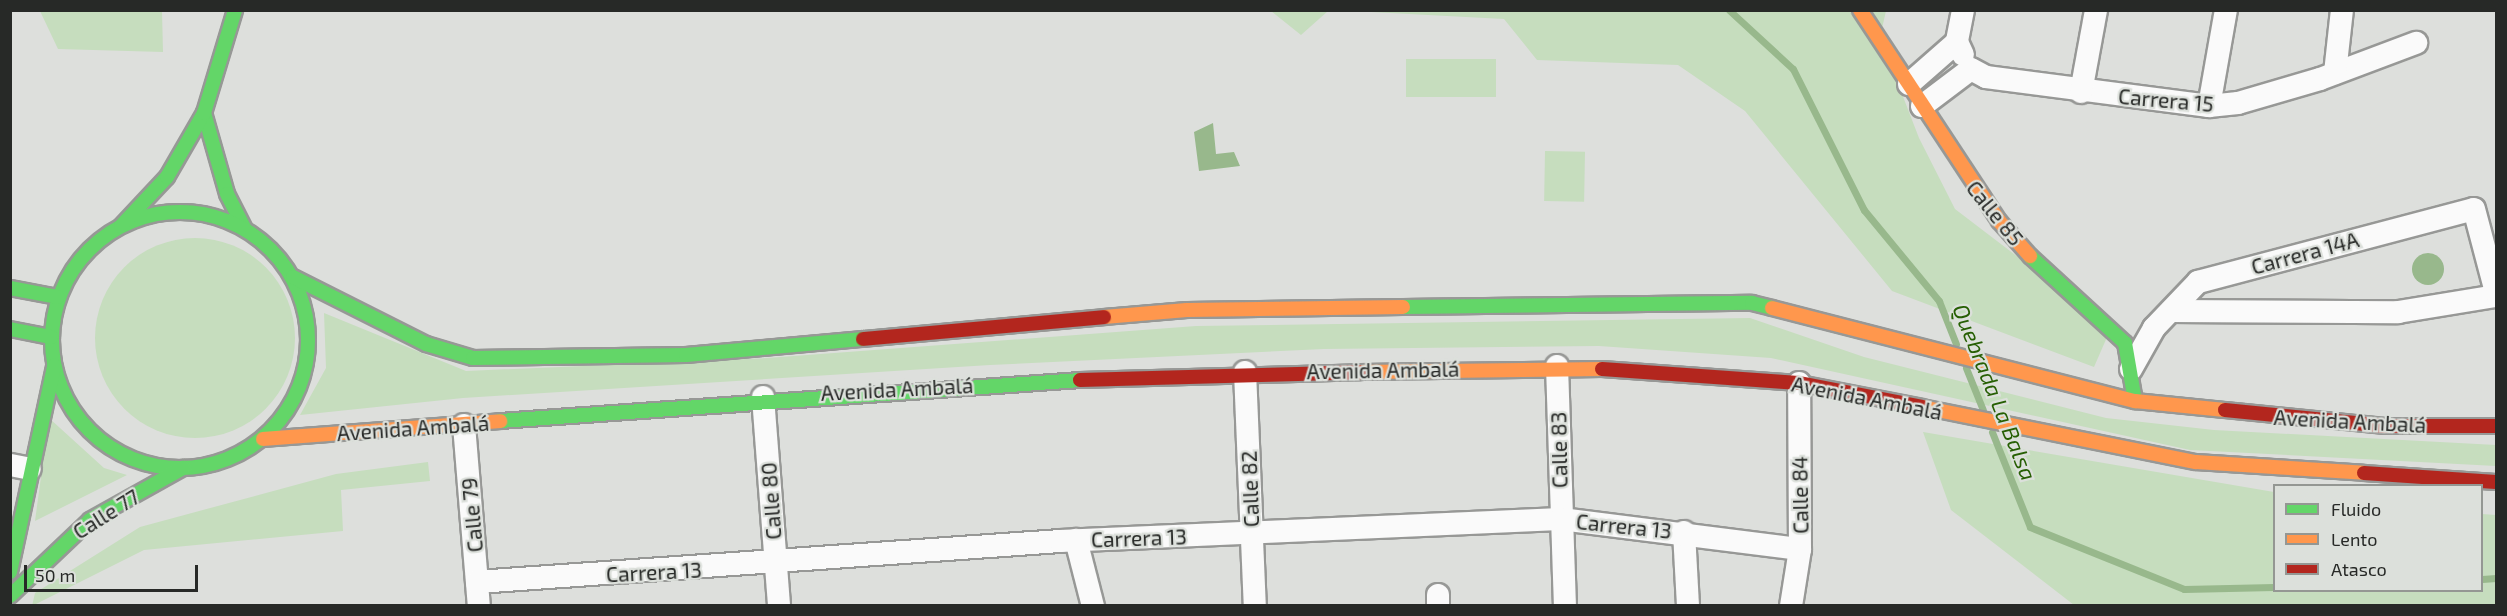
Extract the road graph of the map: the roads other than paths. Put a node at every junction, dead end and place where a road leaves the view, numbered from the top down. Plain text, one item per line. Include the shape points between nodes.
1 (235, 10) edge
2 (1860, 10) edge
3 (1963, 10) edge
4 (2096, 10) edge
5 (2226, 10) edge
6 (2342, 10) edge
7 (1957, 42) junction
8 (2415, 43) dead end
9 (1971, 69) junction
10 (2335, 73) junction
11 (1909, 84) junction
12 (2081, 92) junction
13 (1922, 106) junction
14 (2209, 106) junction
15 (204, 113) junction
16 (121, 226) junction
17 (244, 228) junction
18 (293, 277) junction
19 (10, 288) edge
20 (2496, 294) edge
21 (58, 297) junction
22 (2171, 311) junction
23 (10, 329) edge
24 (51, 337) junction
25 (54, 366) junction
26 (1557, 366) junction
27 (2131, 369) junction
28 (1245, 372) junction
29 (1799, 383) junction
30 (763, 397) junction
31 (2135, 401) junction
32 (464, 425) junction
33 (2496, 426) edge
34 (262, 439) junction
35 (20, 467) edge
36 (183, 468) junction
37 (2496, 482) edge
38 (1561, 519) junction
39 (1684, 532) junction
40 (1252, 534) junction
41 (1076, 540) junction
42 (1800, 549) junction
43 (776, 564) junction
44 (11, 569) edge
45 (477, 582) junction
46 (10, 596) edge
47 (479, 606) edge
48 (779, 606) edge
49 (1093, 606) edge
50 (1256, 606) edge
51 (1565, 606) edge
52 (1688, 606) edge
53 (1791, 606) edge

1 - 15 main road
2 - 11 main road, Calle 85
3 - 7 street
4 - 12 street
5 - 14 street
6 - 10 street
7 - 9 street
7 - 11 street
8 - 10 street, Carrera 15
9 - 12 street, Carrera 15 via 1986,77
9 - 13 street
10 - 14 street, Carrera 15 via 2238,103
11 - 13 main road, Calle 85
12 - 14 street, Carrera 15
13 - 27 main road, Calle 85 via 1999,220 2040,268 2113,328 2124,343
15 - 16 main road via 167,177
15 - 17 main road via 226,194
16 - 17 main road via 161,213 182,213 204,214
16 - 21 main road via 73,268
17 - 18 main road via 272,249
18 - 31 main road, Avenida Ambalá via 426,344 484,358 686,356 1186,310 1536,301 1752,303
18 - 34 main road via 306,310 307,358 287,412
19 - 21 main road
20 - 22 street via 2398,312
20 - 22 street, Carrera 14A via 2474,209 2198,282
21 - 24 main road
22 - 27 street, Carrera 14A via 2154,328
23 - 24 main road
24 - 25 main road
25 - 35 main road
25 - 36 main road via 73,410 115,451 148,464
26 - 28 main road, Avenida Ambalá
26 - 29 main road, Avenida Ambalá
26 - 38 street, Calle 83
27 - 31 main road, Calle 85
28 - 30 main road, Avenida Ambalá
28 - 40 street, Calle 82
29 - 37 main road, Avenida Ambalá via 2196,462
29 - 42 street, Calle 84
30 - 32 main road, Avenida Ambalá
30 - 43 street, Calle 80
31 - 33 main road, Avenida Ambalá via 2385,426
32 - 34 main road, Avenida Ambalá
32 - 45 street, Calle 79
34 - 36 main road via 225,460
35 - 44 main road
36 - 46 main road, Calle 77 via 90,520
38 - 39 street, Carrera 13
38 - 40 street, Carrera 13
38 - 51 street, Calle 83
39 - 42 street, Carrera 13
39 - 52 street
40 - 41 street, Carrera 13
40 - 50 street, Calle 82
41 - 43 street, Carrera 13
41 - 49 street
42 - 53 street, Calle 84
43 - 45 street, Carrera 13
43 - 48 street, Calle 80
45 - 47 street, Calle 79

